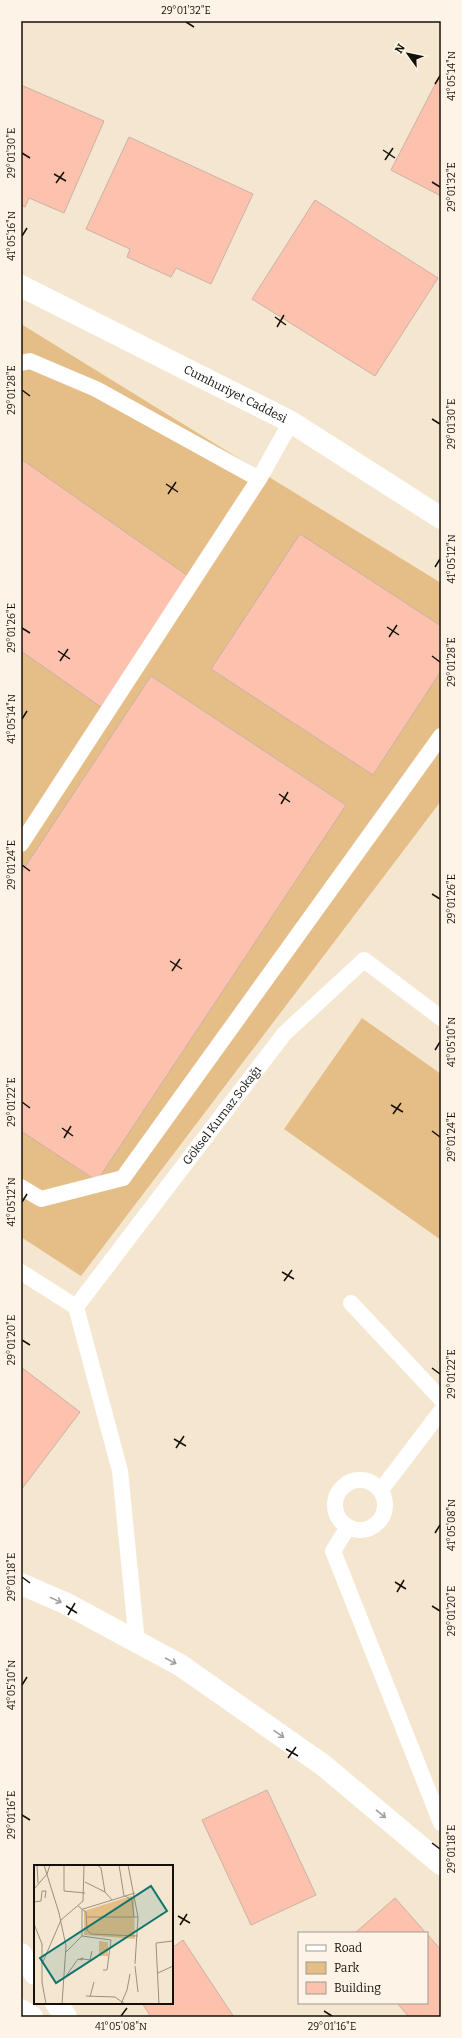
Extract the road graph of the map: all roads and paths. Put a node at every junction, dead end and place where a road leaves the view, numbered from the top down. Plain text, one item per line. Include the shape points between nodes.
1 (21, 286) edge
2 (21, 363) edge
3 (291, 422) junction
4 (259, 479) junction
5 (441, 518) edge
6 (441, 736) edge
7 (21, 844) edge
8 (441, 1018) edge
9 (21, 1187) edge
10 (21, 1272) edge
11 (351, 1304) dead end
12 (76, 1307) junction
13 (441, 1399) edge
14 (441, 1411) edge
15 (381, 1490) junction
16 (348, 1527) junction
17 (21, 1584) edge
18 (137, 1643) junction
19 (441, 1823) edge
20 (441, 1864) edge
21 (21, 1954) edge
22 (34, 1973) edge
23 (57, 2004) edge
24 (21, 2010) edge
25 (32, 2017) edge
26 (66, 2017) edge

1 - 3 street, Cumhuriyet Caddesi
2 - 4 lane via 30,360 96,389
3 - 4 lane
3 - 5 street, Cumhuriyet Caddesi
4 - 7 lane
6 - 9 lane via 123,1178 41,1199
8 - 12 lane, Göksel Kurnaz Sokağı via 364,960 284,1034
10 - 12 lane
11 - 13 lane
12 - 18 lane via 120,1471
14 - 15 lane
15 - 16 lane via 386,1502 383,1516 374,1526 362,1530
15 - 16 lane via 366,1480 348,1482 336,1496 336,1514
16 - 19 lane via 333,1551
17 -> 18 street via 65,1604
18 -> 20 street via 180,1665 323,1765
21 - 22 street
23 - 26 street
24 - 25 street

